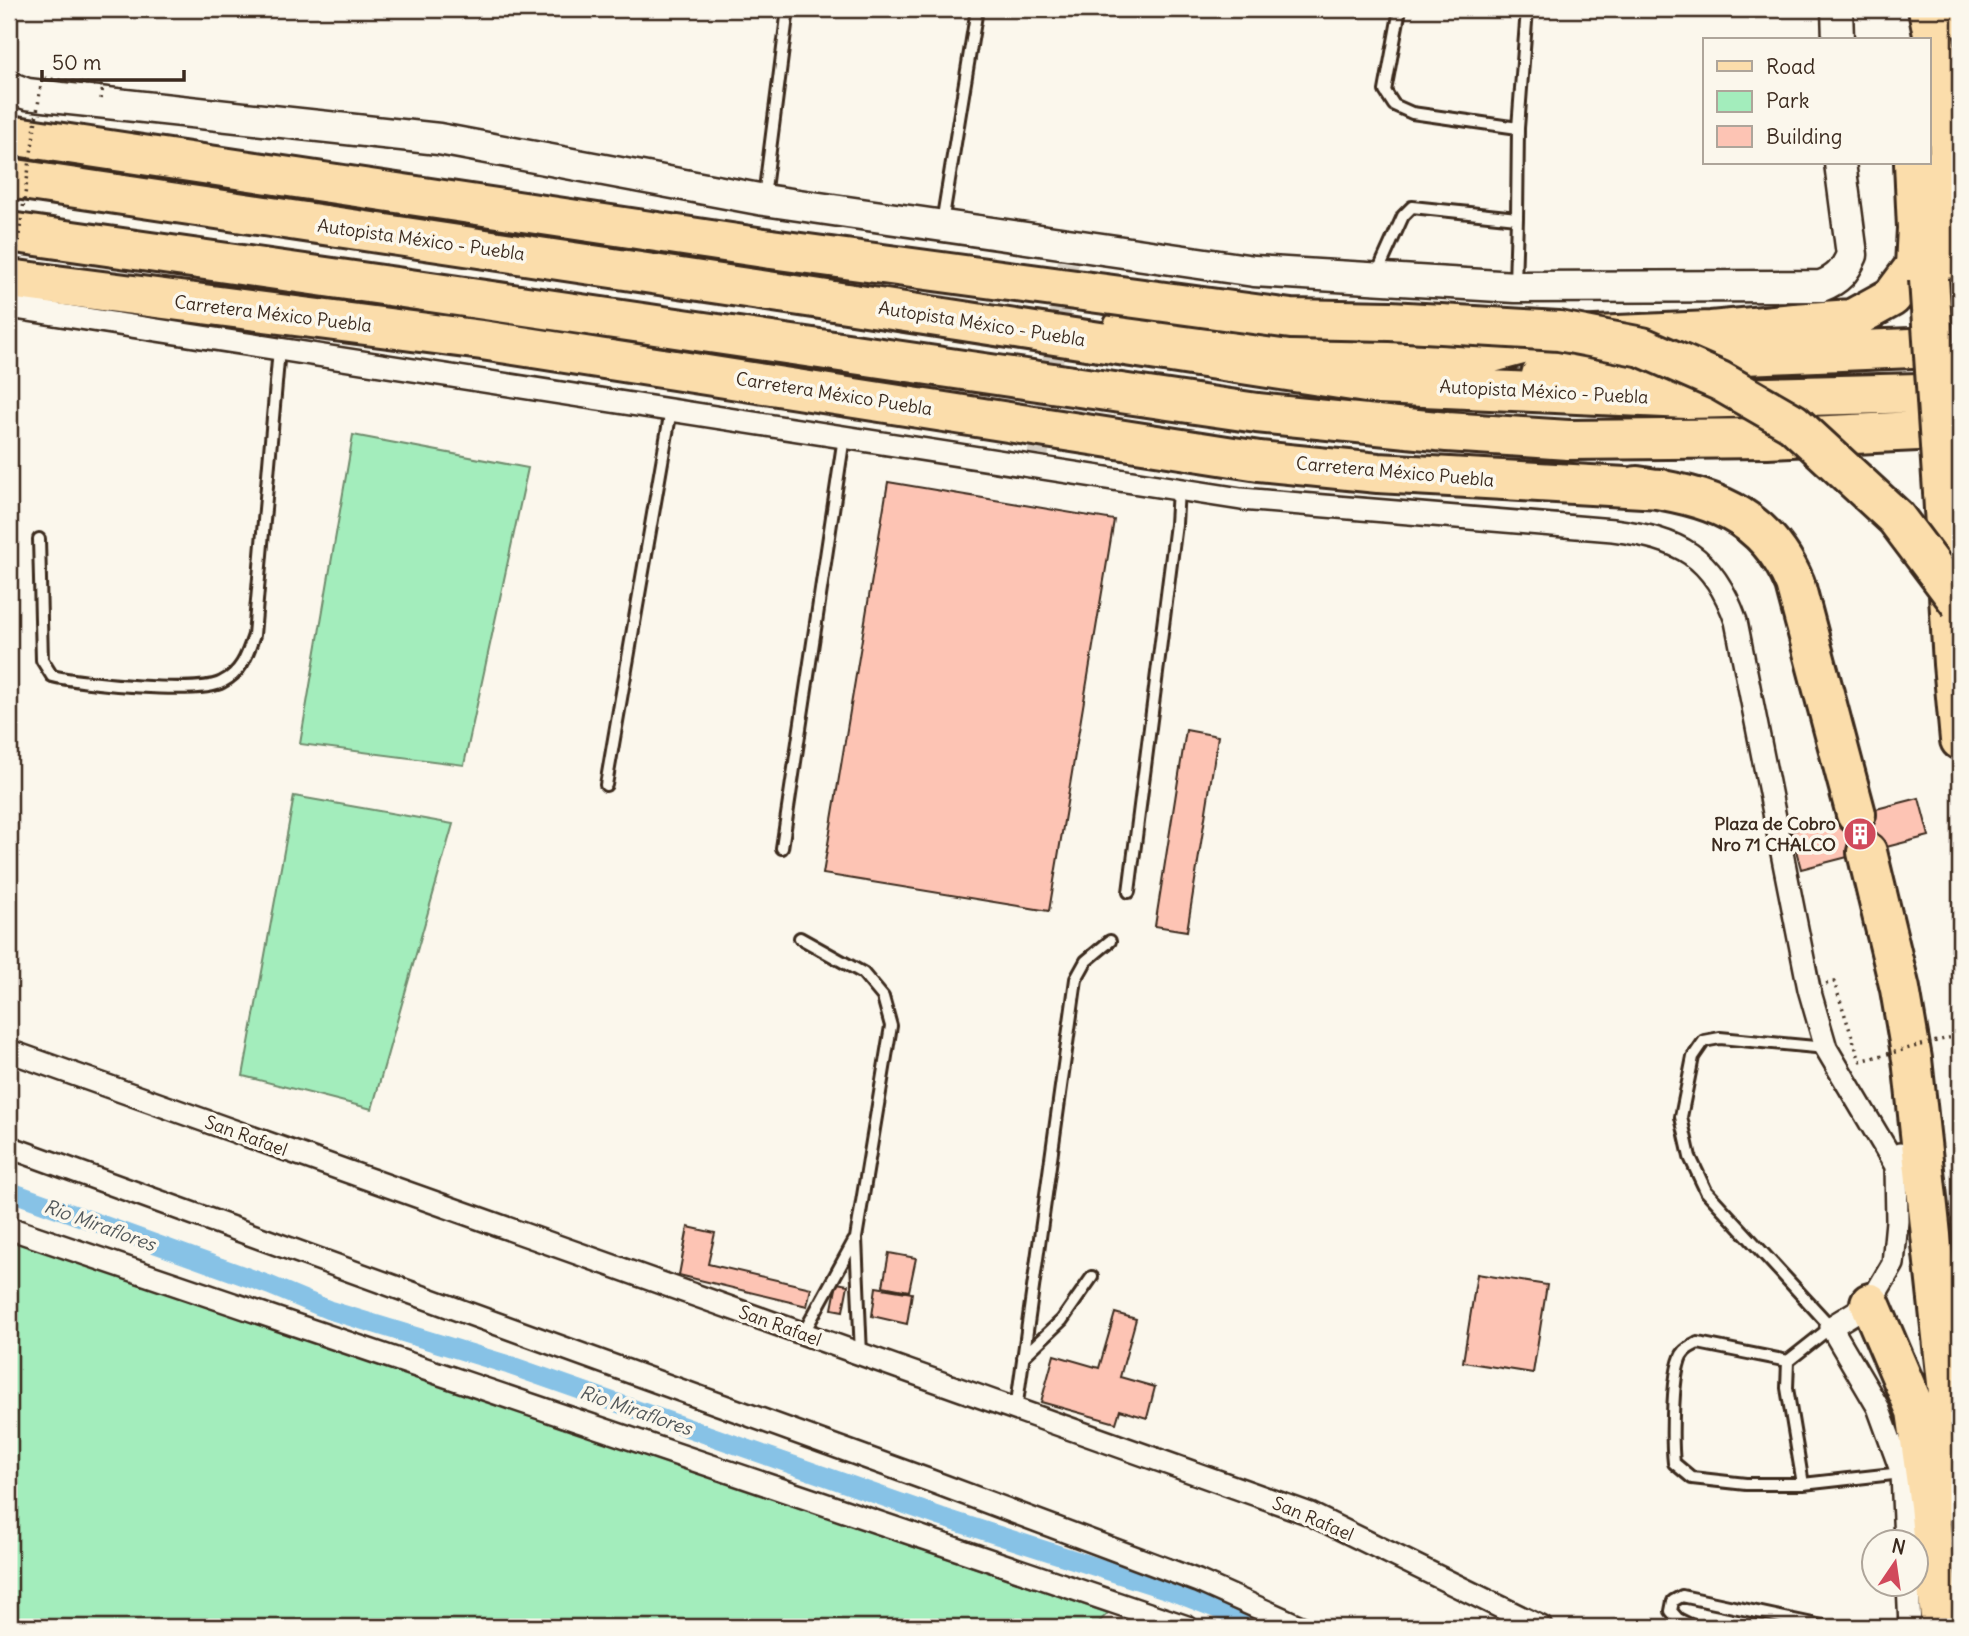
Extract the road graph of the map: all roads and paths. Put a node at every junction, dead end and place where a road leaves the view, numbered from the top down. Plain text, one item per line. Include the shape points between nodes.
1 (788, 9) edge
2 (977, 9) edge
3 (1399, 9) edge
4 (1527, 9) edge
5 (1837, 9) edge
6 (1910, 9) edge
7 (1921, 9) edge
8 (1928, 9) edge
9 (1958, 9) edge
10 (1960, 20) edge
11 (1838, 38) edge
12 (1908, 38) edge
13 (1923, 38) edge
14 (9, 87) edge
15 (101, 99) dead end
16 (1518, 128) junction
17 (9, 135) edge
18 (80, 146) junction
19 (1840, 164) edge
20 (1914, 164) edge
21 (1928, 164) edge
22 (9, 178) edge
23 (764, 200) junction
24 (1517, 218) junction
25 (941, 226) junction
26 (375, 233) junction
27 (22, 234) edge
28 (1375, 278) junction
29 (9, 279) edge
30 (1941, 280) junction
31 (396, 287) junction
32 (1515, 287) junction
33 (248, 294) junction
34 (126, 295) junction
35 (9, 306) edge
36 (1795, 323) junction
37 (390, 329) junction
38 (1023, 330) junction
39 (1548, 338) junction
40 (1960, 346) edge
41 (279, 349) junction
42 (1743, 355) junction
43 (1248, 366) junction
44 (1960, 370) edge
45 (1474, 389) junction
46 (1960, 391) edge
47 (671, 410) junction
48 (1256, 413) junction
49 (1960, 429) edge
50 (844, 437) junction
51 (1568, 440) junction
52 (1467, 455) junction
53 (1304, 465) junction
54 (1178, 489) junction
55 (1661, 489) junction
56 (39, 539) dead end
57 (1960, 603) edge
58 (1960, 740) edge
59 (607, 785) dead end
60 (1856, 814) dead end
61 (782, 848) dead end
62 (1867, 852) dead end
63 (1129, 892) dead end
64 (800, 938) dead end
65 (1110, 941) dead end
66 (1847, 1020) dead end
67 (1960, 1035) edge
68 (1826, 1048) junction
69 (9, 1051) edge
70 (1917, 1105) junction
71 (9, 1147) edge
72 (1896, 1166) junction
73 (9, 1228) edge
74 (856, 1238) junction
75 (1091, 1277) dead end
76 (1870, 1303) junction
77 (1831, 1326) junction
78 (803, 1334) junction
79 (862, 1355) junction
80 (1023, 1357) junction
81 (1788, 1361) junction
82 (1016, 1410) junction
83 (1902, 1473) junction
84 (1803, 1484) junction
85 (1960, 1503) edge
86 (1904, 1528) edge
87 (1909, 1598) edge
88 (1187, 1627) edge
89 (1301, 1627) edge
90 (1541, 1627) edge
91 (1694, 1627) edge
92 (1827, 1627) edge
93 (1910, 1627) edge
94 (1941, 1627) edge

1 - 23 lane
2 - 25 lane
3 - 16 lane via 1385,91 1394,105 1412,113
4 - 16 lane
5 - 11 main road
6 - 12 highway
7 - 13 highway
8 - 30 highway via 1947,107
9 - 10 main road
14 - 23 main road via 61,98 439,139
15 - 35 path, bridge via 103,86 42,78
16 - 24 lane
17 - 18 highway
18 - 26 highway
18 - 57 highway, bridge via 771,249 1292,319 1559,331 1642,347 1720,381 1793,423 1896,518
19 - 32 main road via 1852,255 1834,282 1821,286
20 - 36 highway via 1915,266 1892,297 1852,318
21 - 30 highway
22 - 26 highway, Autopista México - Puebla
23 - 25 main road
24 - 28 lane via 1412,206
24 - 32 lane
25 - 28 main road via 1254,271
26 - 38 highway, Autopista México - Puebla
27 - 31 highway
27 - 33 highway
28 - 32 main road
29 - 34 highway, Carretera México Puebla
30 - 44 highway
30 - 58 highway, bridge via 1943,492
31 - 33 highway
31 - 48 highway
33 - 34 highway
33 - 37 highway
34 - 37 highway, Carretera México Puebla
35 - 41 street
36 - 39 highway
36 - 42 highway
37 - 53 highway, Carretera México Puebla
38 - 39 highway via 1191,327 1314,336 1376,331
38 - 43 highway, Autopista México - Puebla
39 - 43 highway via 1482,356 1356,349
40 - 42 highway
41 - 47 street
41 - 56 lane via 254,635 241,668 220,684 194,689 74,682 52,676 43,660
42 - 45 highway via 1693,354 1621,367 1571,368
43 - 45 highway, Autopista México - Puebla via 1379,385
45 - 46 highway, Autopista México - Puebla via 1688,399
47 - 50 street
47 - 59 lane
48 - 51 highway
48 - 52 highway
49 - 51 highway via 1768,438
50 - 54 street
50 - 61 lane
51 - 52 highway
52 - 53 highway via 1377,466
52 - 55 highway
53 - 55 highway, Carretera México Puebla
54 - 63 lane
54 - 68 street via 1241,499 1646,534 1678,544 1698,560 1727,595 1736,621 1809,989
55 - 60 highway via 1708,500 1748,521 1788,567
62 - 70 highway via 1900,989
64 - 74 lane via 863,973 883,997 891,1026
65 - 80 lane via 1086,961 1076,979
66 - 67 path, bridge via 1860,1061
68 - 72 street
68 - 77 lane via 1720,1038 1704,1041 1693,1057 1681,1117 1690,1157 1706,1191
69 - 78 street, San Rafael
70 - 72 street
70 - 85 highway
71 - 89 street via 957,1490 1198,1581
72 - 76 street via 1893,1264
73 - 88 street
74 - 78 lane
74 - 79 lane
75 - 80 lane via 1062,1320
76 - 77 street
76 - 94 highway via 1916,1411
77 - 81 lane
77 - 83 street via 1878,1407
78 - 79 street, San Rafael
79 - 82 street, San Rafael
80 - 82 lane
81 - 84 lane via 1787,1388
81 - 84 lane via 1698,1343 1683,1352 1677,1366 1671,1442 1674,1463 1692,1478
82 - 90 street, San Rafael via 1310,1514
83 - 84 lane
83 - 86 street
87 - 93 street
91 - 92 lane via 1671,1611 1673,1601 1682,1596

